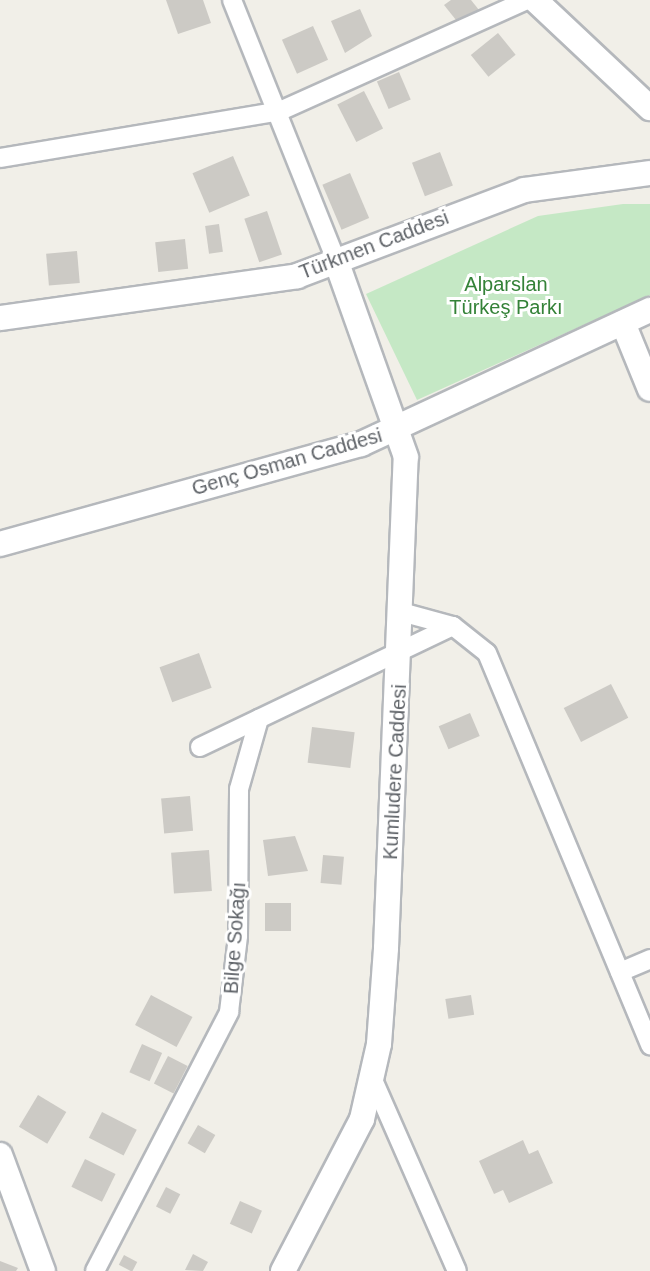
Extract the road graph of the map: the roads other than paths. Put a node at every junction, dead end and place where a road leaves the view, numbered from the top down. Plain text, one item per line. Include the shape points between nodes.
1 (232, 0) edge
2 (527, 0) edge
3 (535, 0) edge
4 (650, 108) edge
5 (280, 111) junction
6 (0, 158) edge
7 (650, 173) edge
8 (337, 263) junction
9 (650, 310) edge
10 (0, 318) edge
11 (623, 323) junction
12 (650, 389) edge
13 (401, 429) junction
14 (0, 544) edge
15 (401, 612) junction
16 (453, 626) junction
17 (401, 651) junction
18 (259, 719) junction
19 (200, 747) dead end
20 (650, 959) edge
21 (620, 972) junction
22 (650, 1045) edge
23 (374, 1082) junction
24 (0, 1155) edge
25 (43, 1271) edge
26 (95, 1271) edge
27 (283, 1271) edge
28 (457, 1271) edge

1 - 5 street
2 - 5 street
3 - 4 street
5 - 6 street
5 - 8 street
7 - 8 street, Türkmen Caddesi via 524,190
8 - 10 street, Türkmen Caddesi via 237,288
8 - 13 street, Kumludere Caddesi
9 - 11 street, Genç Osman Caddesi
11 - 12 street
11 - 13 street, Genç Osman Caddesi
13 - 14 street, Genç Osman Caddesi
13 - 15 street, Kumludere Caddesi via 407,489
15 - 16 street
15 - 17 street, Kumludere Caddesi
16 - 17 street
16 - 21 street via 472,636 501,679
17 - 18 street
17 - 23 street, Kumludere Caddesi
18 - 19 street
18 - 26 street, Bilge Sokağı via 239,789 238,936 229,1012
20 - 21 street
21 - 22 street
23 - 27 street, Kumludere Caddesi
23 - 28 street
24 - 25 street

